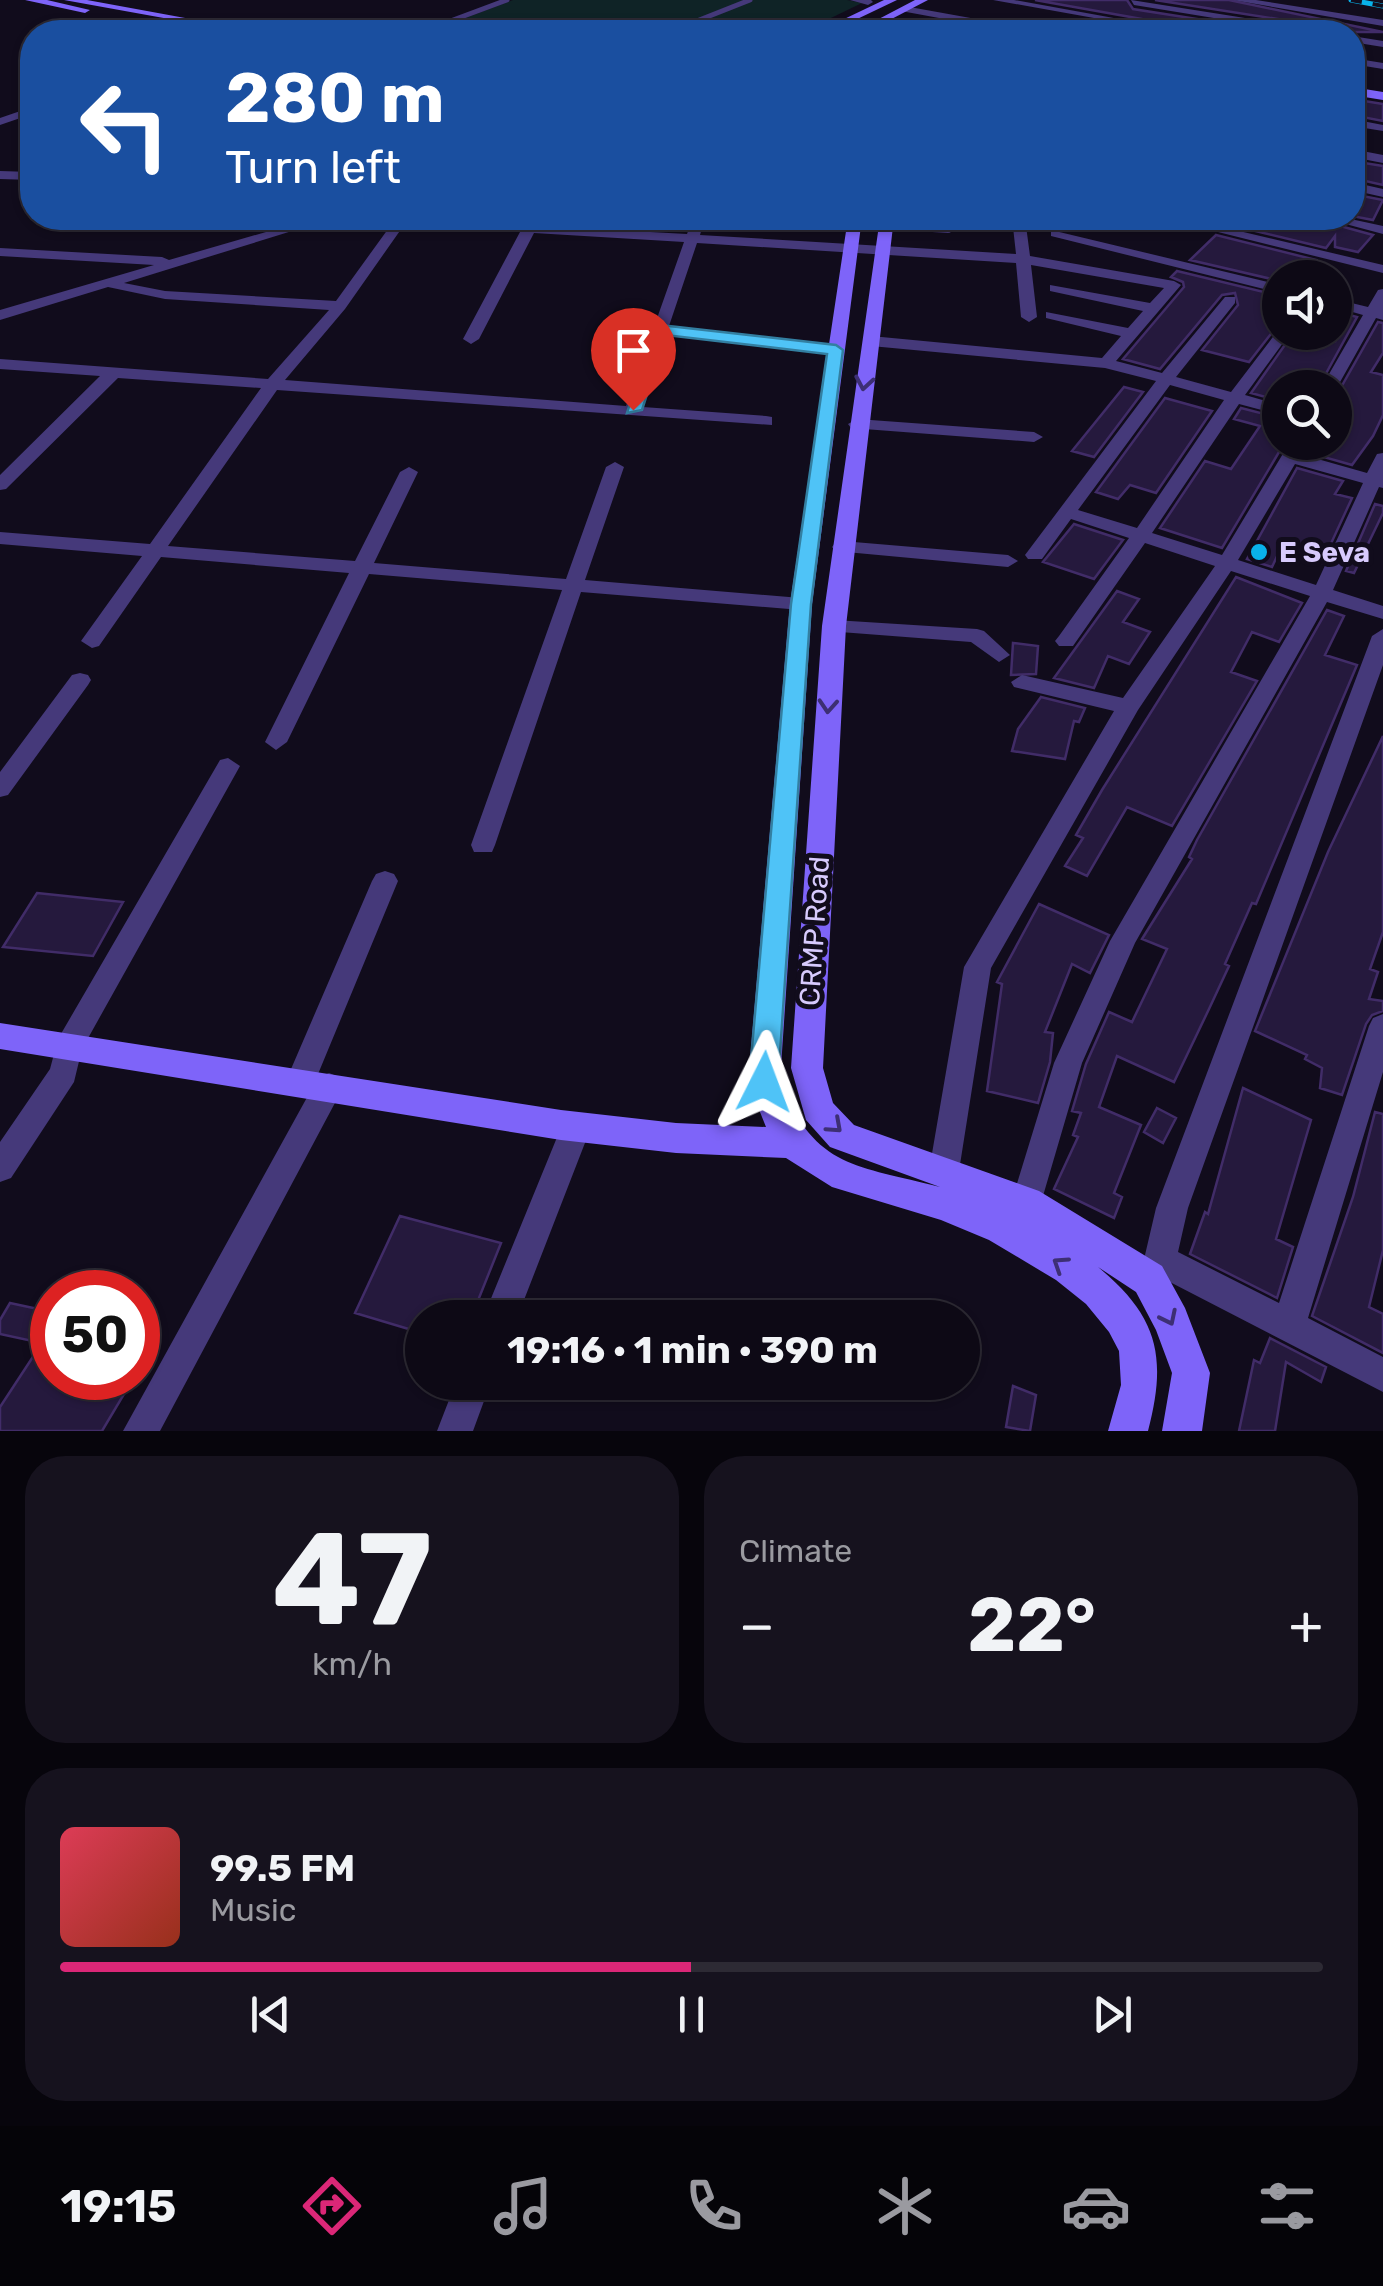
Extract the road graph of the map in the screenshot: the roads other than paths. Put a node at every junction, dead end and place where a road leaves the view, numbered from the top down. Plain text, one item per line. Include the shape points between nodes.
1 (30, 0) edge
2 (69, 0) edge
3 (507, 0) edge
4 (750, 0) edge
5 (892, 0) edge
6 (923, 0) edge
7 (998, 0) edge
8 (1238, 0) edge
9 (865, 1) edge
10 (1134, 2) edge
11 (1042, 3) edge
12 (908, 4) edge
13 (1330, 10) junction
14 (141, 20) edge
15 (187, 20) edge
16 (453, 20) edge
17 (699, 20) edge
18 (826, 20) edge
19 (848, 20) edge
20 (869, 20) edge
21 (881, 20) edge
22 (970, 20) edge
23 (1126, 20) edge
24 (1238, 20) edge
25 (1320, 20) edge
26 (1383, 23) edge
27 (286, 230) edge
28 (393, 230) edge
29 (529, 230) joint
30 (694, 230) edge
31 (853, 230) edge
32 (916, 230) edge
33 (1021, 230) edge
34 (1219, 230) edge
35 (885, 232) edge
36 (1056, 234) dead end
37 (691, 240) junction
38 (1109, 246) junction
39 (849, 250) junction
40 (0, 252) edge
41 (1022, 259) junction
42 (176, 262) junction
43 (1383, 269) edge
44 (1100, 272) junction
45 (111, 284) junction
46 (1262, 284) edge
47 (1056, 288) dead end
48 (1383, 293) edge
49 (1230, 300) dead end
50 (340, 306) junction
51 (1352, 307) edge
52 (1151, 308) junction
53 (1377, 314) edge
54 (0, 315) edge
55 (1051, 315) dead end
56 (1030, 317) dead end
57 (660, 330) junction
58 (1130, 333) junction
59 (471, 340) dead end
60 (871, 341) junction
61 (836, 350) junction
62 (1270, 350) edge
63 (1106, 363) junction
64 (0, 364) edge
65 (1341, 370) edge
66 (112, 374) junction
67 (1166, 380) junction
68 (271, 386) junction
69 (1234, 398) junction
70 (1262, 405) edge
71 (633, 410) junction
72 (766, 420) dead end
73 (857, 424) junction
74 (1034, 437) dead end
75 (1383, 458) edge
76 (1288, 460) edge
77 (1321, 460) edge
78 (615, 467) dead end
79 (409, 472) dead end
80 (1378, 481) edge
81 (0, 485) edge
82 (1068, 512) junction
83 (1144, 536) junction
84 (0, 538) edge
85 (842, 547) junction
86 (155, 552) junction
87 (1035, 555) dead end
88 (1008, 561) dead end
89 (1226, 563) junction
90 (362, 568) junction
91 (570, 587) junction
92 (1323, 591) junction
93 (801, 604) junction
94 (1383, 612) edge
95 (834, 626) junction
96 (1383, 636) edge
97 (92, 641) dead end
98 (1066, 641) dead end
99 (999, 655) dead end
100 (80, 680) dead end
101 (1022, 682) dead end
102 (1128, 707) junction
103 (276, 742) dead end
104 (228, 766) dead end
105 (0, 789) edge
106 (483, 844) dead end
107 (385, 882) dead end
108 (1383, 1026) edge
109 (0, 1036) edge
110 (68, 1048) junction
111 (315, 1085) junction
112 (575, 1130) junction
113 (793, 1143) junction
114 (0, 1168) edge
115 (944, 1171) junction
116 (1027, 1204) junction
117 (1154, 1269) junction
118 (507, 1300) edge
119 (1288, 1327) junction
120 (1383, 1375) edge
121 (467, 1400) edge
122 (141, 1431) edge
123 (455, 1431) edge
124 (1128, 1431) edge
125 (1182, 1431) edge

1 - 14 main road
2 - 15 main road
3 - 16 lane
4 - 17 lane
5 - 19 main road
6 - 12 main road
7 - 11 street
8 - 13 street
9 - 18 main road
10 - 24 street
11 - 23 street
12 - 20 main road
12 - 21 main road
12 - 22 street
13 - 25 street
13 - 26 street
27 - 42 street
28 - 50 street
29 - 37 street
29 - 59 street
30 - 37 street
31 - 39 main road, CRMP Road
32 - 35 lane
33 - 41 street
34 - 43 street
35 - 39 street
35 - 41 street
35 - 60 main road, CRMP Road
36 - 38 street
37 - 39 street
37 - 57 street
38 - 44 street
38 - 46 street
39 - 61 main road, CRMP Road
40 - 42 street
41 - 44 street
41 - 56 street
42 - 45 street
44 - 52 street via 1174,285
45 - 50 street via 165,295
45 - 54 street
47 - 52 street
48 - 53 street
49 - 67 street
50 - 68 street
51 - 53 street
52 - 58 street
53 - 65 street
55 - 58 street
57 - 61 street
57 - 71 street
58 - 63 street
60 - 63 street
60 -> 73 main road, CRMP Road
61 - 93 main road, CRMP Road
62 - 69 street
63 - 67 street
64 - 66 street
66 - 68 street
66 - 81 street
67 - 69 street
67 - 82 street
68 - 71 street
68 - 86 street
69 - 70 street
69 - 83 street
71 - 72 street
73 - 74 street
73 - 85 main road, CRMP Road
75 - 80 street
76 - 89 street
77 - 80 street
78 - 91 street
79 - 90 street
80 - 92 street
82 - 83 street
82 - 87 street
83 - 89 street
83 - 98 street
84 - 86 street
85 - 88 street
85 - 95 main road, CRMP Road
86 - 90 street
86 - 97 street
89 - 92 street
89 - 102 street
90 - 91 street
90 - 103 street
91 - 93 street
91 - 106 street
92 - 94 street
92 - 116 street via 1124,940 1068,1062
93 - 113 main road, CRMP Road via 764,1082
95 - 99 street via 977,636
95 -> 115 main road, CRMP Road via 807,1068 818,1110 842,1136
96 - 117 street
100 - 105 street
101 - 102 street
102 - 115 street via 978,967
104 - 110 street
107 - 111 street
108 - 119 street
109 - 110 main road
110 - 111 main road
110 - 114 street via 64,1073
111 - 112 main road
111 - 122 street
112 - 113 main road
112 - 118 street
124 -> 113 main road via 1142,1378 1132,1336 1102,1291 1010,1232 946,1205 845,1178
115 - 116 main road, CRMP Road
116 - 117 main road, CRMP Road
117 - 119 street
117 -> 125 main road, CRMP Road via 1191,1374
119 - 120 street
121 - 123 street

